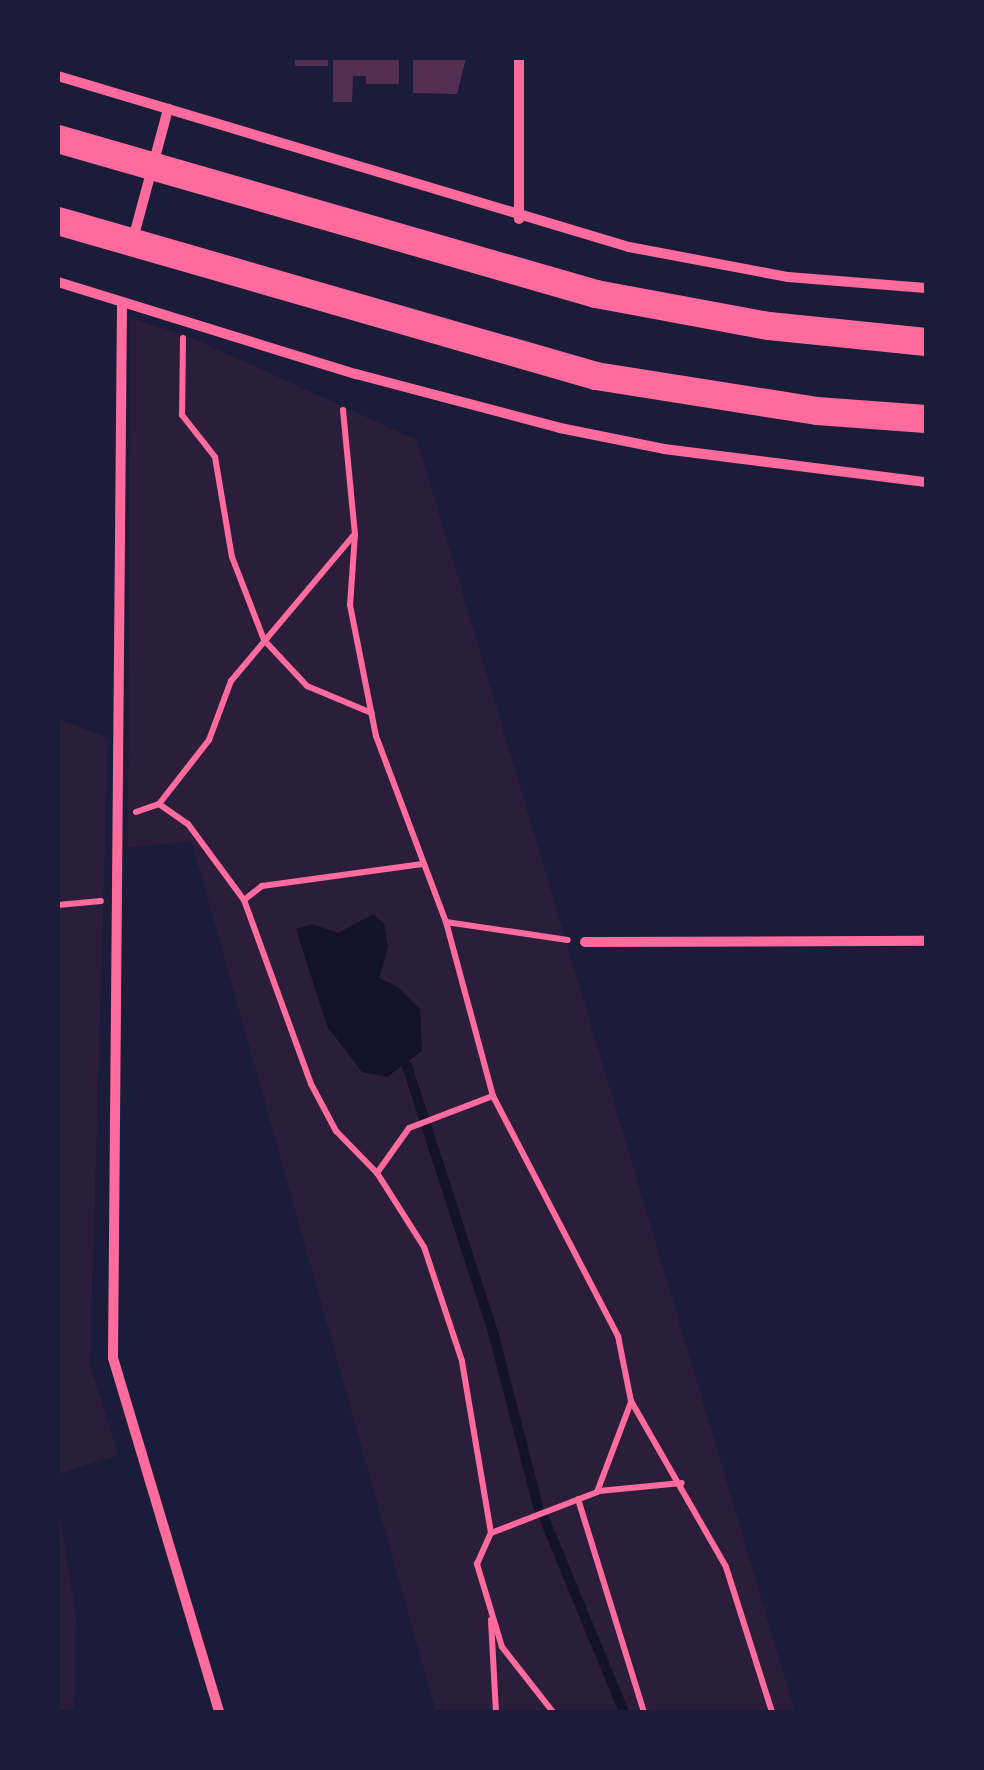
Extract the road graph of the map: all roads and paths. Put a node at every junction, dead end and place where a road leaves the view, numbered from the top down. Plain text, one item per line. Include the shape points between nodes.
1 (519, 58) edge
2 (58, 76) edge
3 (168, 109) junction
4 (58, 138) edge
5 (153, 167) junction
6 (519, 219) junction
7 (58, 221) edge
8 (132, 243) junction
9 (58, 282) edge
10 (926, 288) edge
11 (122, 302) junction
12 (183, 317) junction
13 (926, 342) edge
14 (343, 410) dead end
15 (926, 419) edge
16 (926, 482) edge
17 (354, 534) junction
18 (264, 640) junction
19 (372, 713) junction
20 (159, 804) junction
21 (113, 818) junction
22 (422, 864) junction
23 (112, 900) junction
24 (244, 900) junction
25 (58, 905) edge
26 (446, 922) junction
27 (926, 941) edge
28 (585, 942) joint
29 (494, 1096) junction
30 (377, 1174) junction
31 (632, 1401) junction
32 (682, 1484) junction
33 (597, 1492) junction
34 (578, 1498) junction
35 (491, 1532) junction
36 (491, 1609) junction
37 (219, 1712) edge
38 (496, 1712) edge
39 (553, 1712) edge
40 (644, 1712) edge
41 (772, 1712) edge

1 - 6 street
2 - 3 street
3 - 5 street
3 - 6 street
4 - 5 highway
5 - 8 street
5 - 13 highway via 631,302 769,326
6 - 10 street via 788,277
7 - 8 highway
8 - 15 highway via 596,376 816,411
9 - 11 street
11 - 12 street
11 - 21 street
12 - 16 street via 356,374 560,428 681,452
12 - 18 path via 182,415 215,457 232,557
14 - 17 path
17 - 18 path
17 - 19 path via 350,605
18 - 19 path via 306,686
18 - 20 path via 231,681 208,740
19 - 22 path
20 - 21 path
20 - 24 path via 188,824
21 - 23 street
22 - 24 path via 262,886
22 - 26 path
23 - 25 path
23 - 37 street via 113,1358
24 - 30 path via 311,1084 336,1131
26 - 28 path
26 - 29 path
27 - 28 street
29 - 30 path via 409,1128
29 - 31 path via 618,1336
30 - 35 path via 424,1247 462,1360
31 - 32 path
31 - 33 path
32 - 33 path
32 - 41 path via 726,1567
33 - 34 path
34 - 35 path
34 - 40 path
35 - 36 path via 477,1564
36 - 38 path
36 - 39 path via 502,1647

